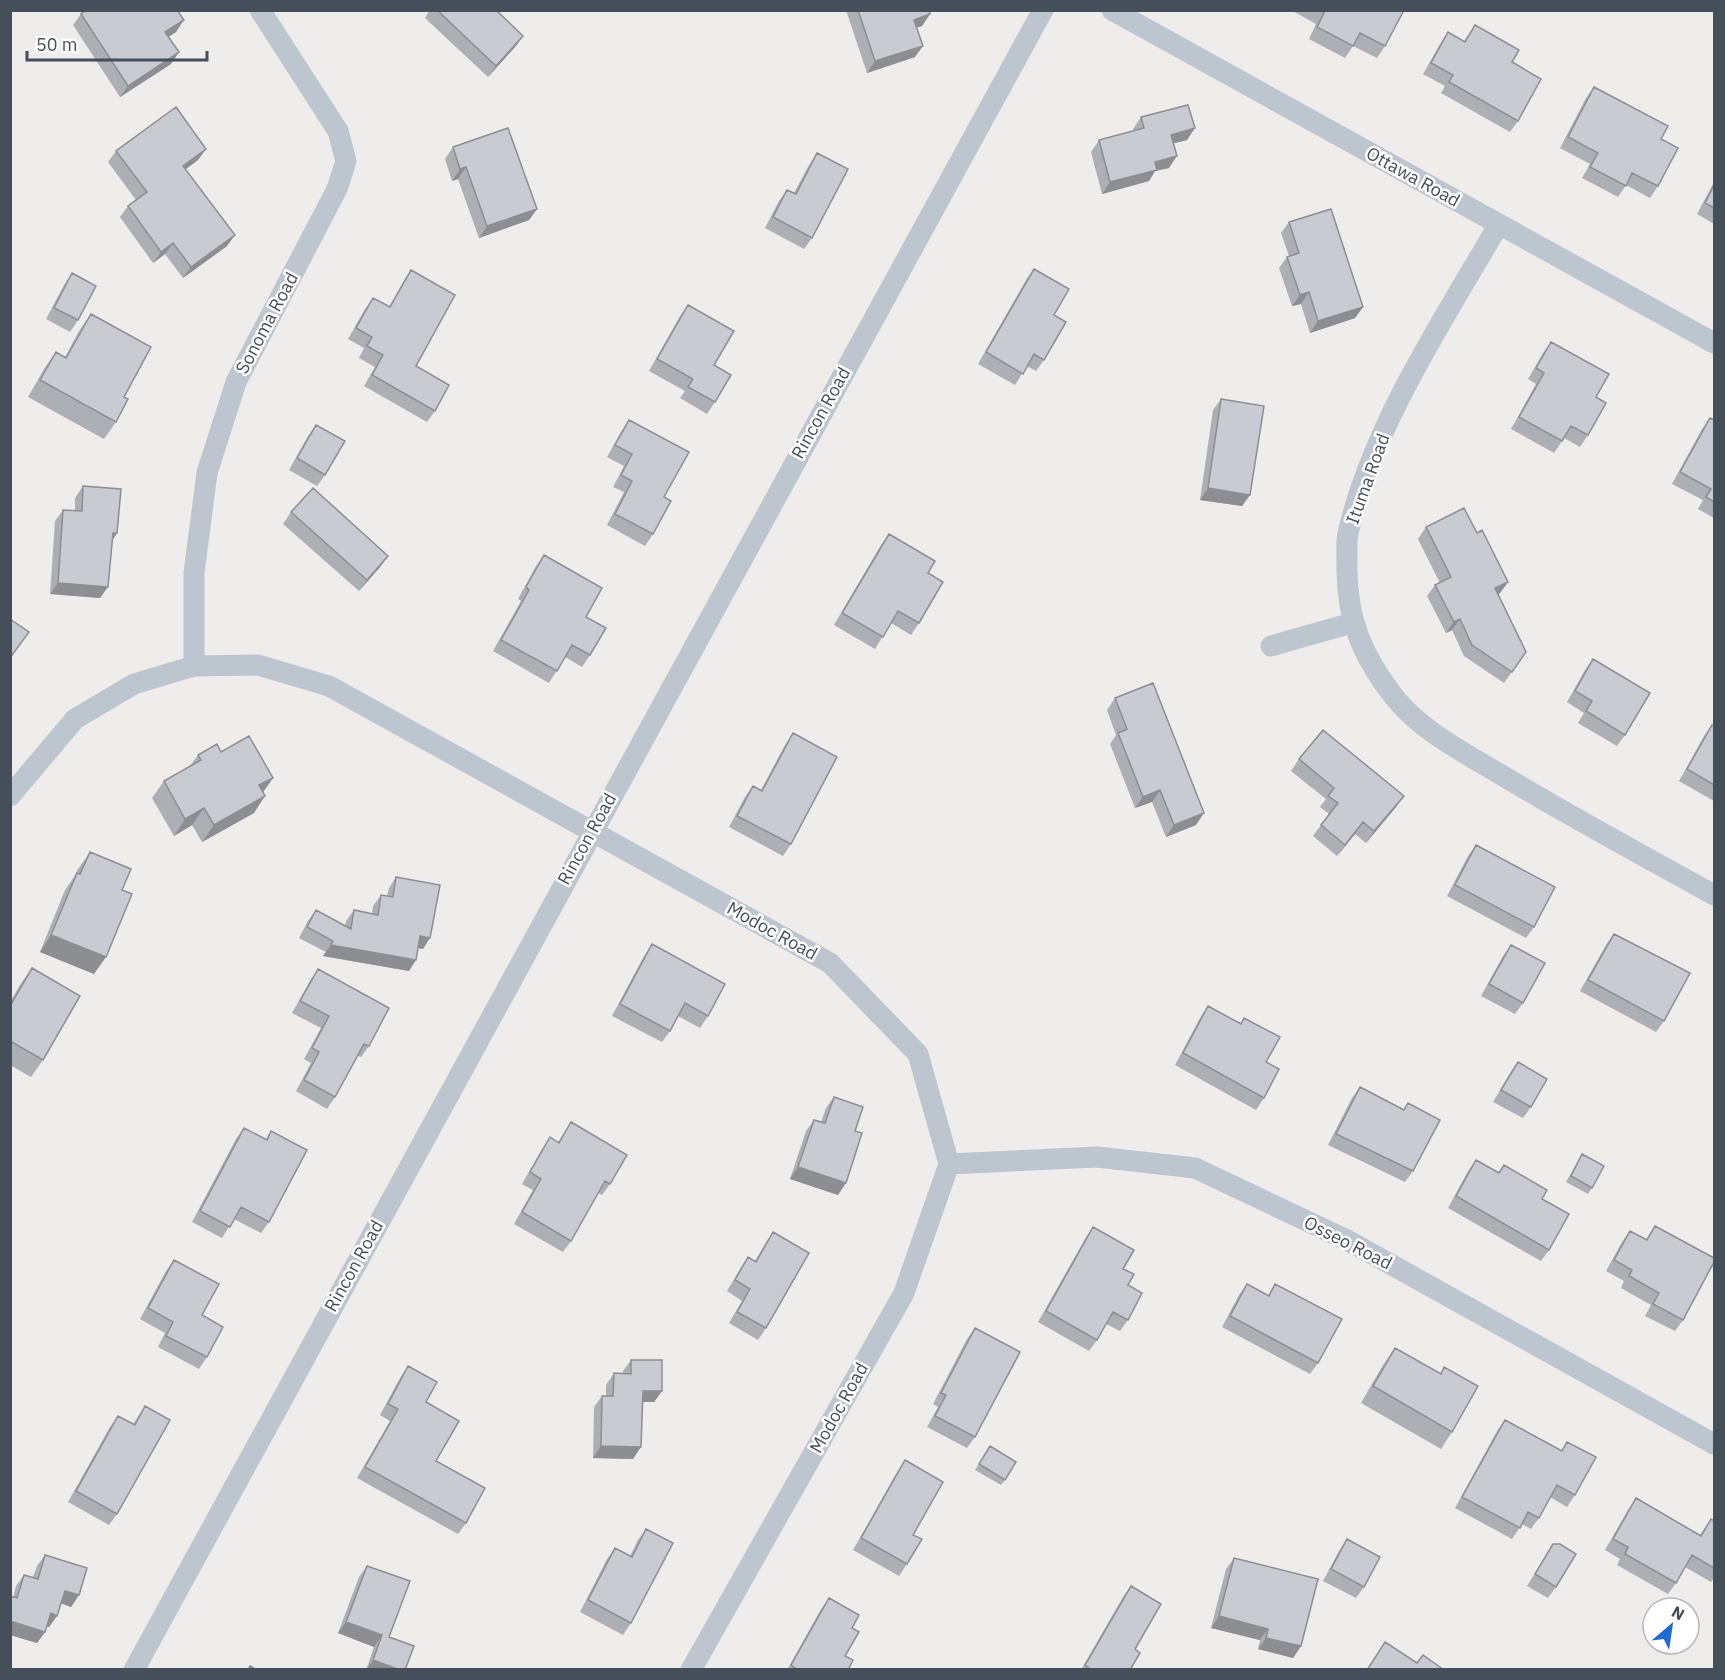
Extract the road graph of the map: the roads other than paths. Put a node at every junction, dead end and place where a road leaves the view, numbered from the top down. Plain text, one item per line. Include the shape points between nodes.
1 (260, 10) edge
2 (1043, 10) edge
3 (1112, 10) edge
4 (1499, 224) junction
5 (1714, 343) edge
6 (1352, 623) junction
7 (1271, 645) dead end
8 (194, 666) junction
9 (10, 796) edge
10 (592, 830) junction
11 (1714, 895) edge
12 (949, 1164) junction
13 (1714, 1444) edge
14 (134, 1670) edge
15 (692, 1670) edge

1 - 8 street, Sonoma Road via 338,131 346,161 337,189 236,382 207,473 194,573
2 - 10 street, Rincon Road
3 - 4 street, Ottawa Road
4 - 5 street, Ottawa Road
4 - 6 street, Ituma Road via 1375,451 1347,536
6 - 7 street
6 - 11 street, Ituma Road via 1396,699 1438,736
8 - 9 street, Modoc Road via 134,684 75,719
8 - 10 street, Modoc Road via 258,665 329,686
10 - 12 street, Modoc Road via 830,963 918,1054
10 - 14 street, Rincon Road
12 - 13 street, Osseo Road via 1097,1157 1195,1168 1347,1240
12 - 15 street, Modoc Road via 904,1293

